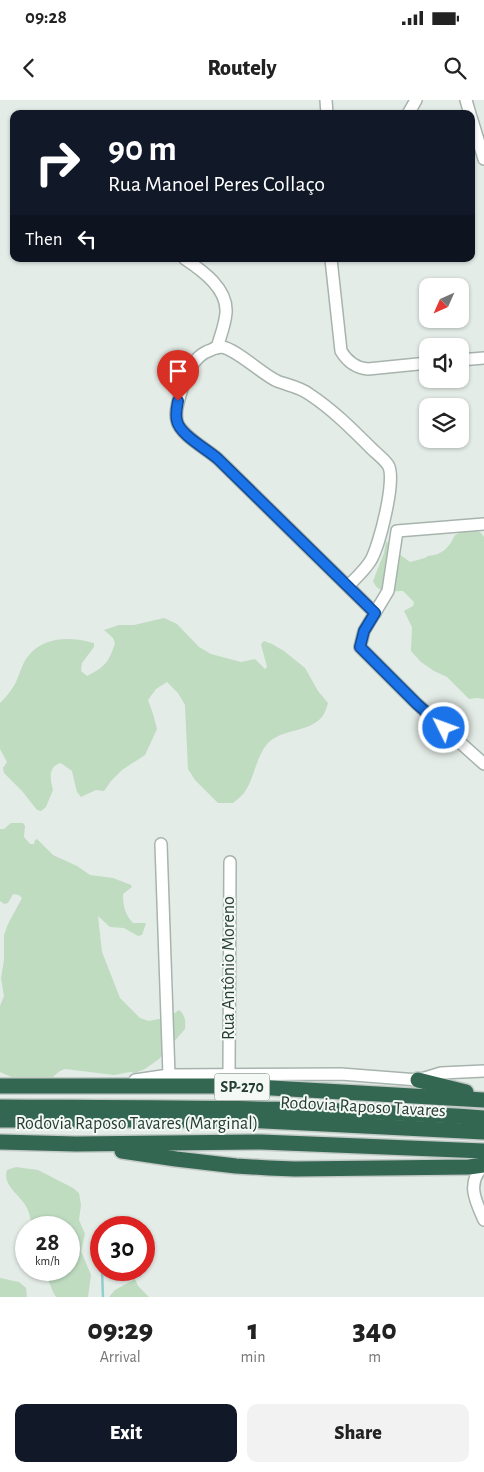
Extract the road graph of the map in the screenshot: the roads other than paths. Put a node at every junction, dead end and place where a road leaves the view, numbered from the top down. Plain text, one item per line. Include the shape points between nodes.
1 (475, 129) edge
2 (484, 159) edge
3 (189, 262) edge
4 (331, 262) edge
5 (217, 348) junction
6 (484, 358) edge
7 (469, 359) edge
8 (419, 364) edge
9 (484, 524) edge
10 (348, 586) junction
11 (375, 613) junction
12 (484, 764) edge
13 (161, 844) dead end
14 (230, 862) dead end
15 (484, 1071) edge
16 (169, 1075) junction
17 (229, 1075) junction
18 (440, 1079) junction
19 (418, 1080) joint
20 (0, 1086) edge
21 (91, 1087) junction
22 (484, 1098) edge
23 (0, 1106) edge
24 (484, 1118) edge
25 (0, 1120) edge
26 (484, 1132) edge
27 (0, 1142) edge
28 (76, 1144) junction
29 (484, 1151) edge
30 (484, 1165) edge
31 (458, 1167) junction
32 (473, 1184) junction
33 (484, 1220) edge

1 - 2 street
3 - 5 street via 208,276 224,300 226,313
4 - 8 street via 344,356 363,369
5 - 10 street via 201,354 188,371 176,411 181,429 218,459
5 - 10 street via 223,347 276,380 308,392 340,417 389,466 391,479 376,548 364,570
6 - 7 street
9 - 11 street via 397,531 388,591
10 - 11 street
11 - 12 street via 364,631 360,647
13 - 16 street
14 - 17 street, Rua Antônio Moreno
15 - 18 street
16 - 17 street
16 - 21 street
17 - 19 street via 341,1074
18 - 19 highway
18 - 22 highway
20 - 21 highway, Rodovia Raposo Tavares (Marginal) / SP-270
21 - 22 highway, Rodovia Raposo Tavares (Marginal) / SP-270 via 235,1086
23 - 24 highway, Rodovia Raposo Tavares / SP-270 via 245,1108
25 - 26 highway, Rodovia Raposo Tavares / SP-270 via 246,1120
27 - 28 highway, Rodovia Raposo Tavares (Marginal)
28 - 29 highway, Rodovia Raposo Tavares (Marginal) via 261,1142
28 - 31 highway via 236,1166 295,1169
30 - 31 highway
30 - 32 street
31 - 32 street
32 - 33 street via 475,1200

